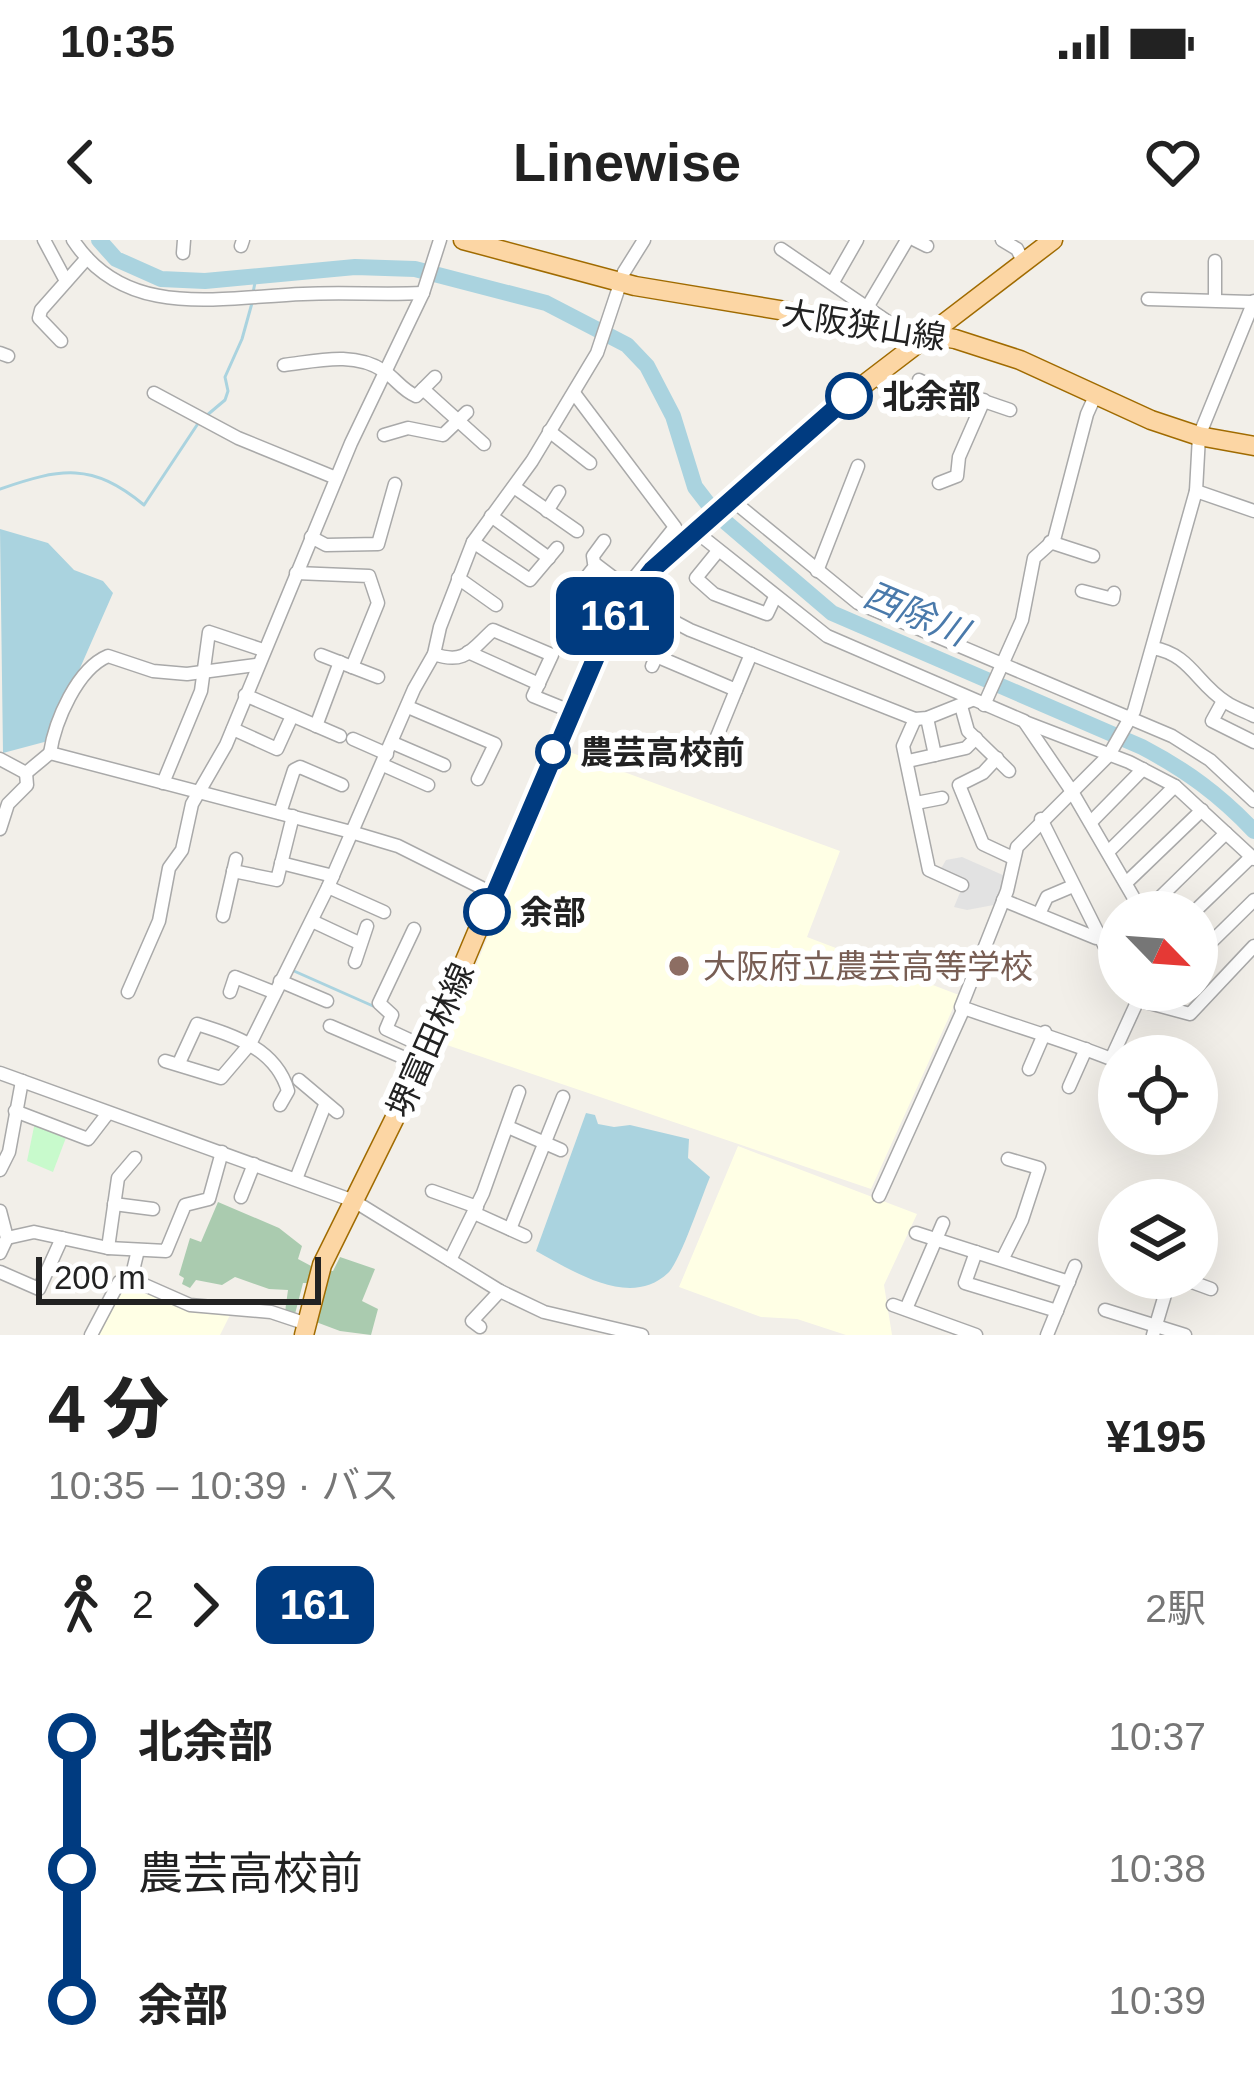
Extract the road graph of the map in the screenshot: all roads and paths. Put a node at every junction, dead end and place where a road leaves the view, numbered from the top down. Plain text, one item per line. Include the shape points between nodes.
1 (44, 240) edge
2 (73, 240) edge
3 (440, 240) edge
4 (537, 240) edge
5 (644, 240) edge
6 (857, 240) edge
7 (1002, 240) edge
8 (1053, 240) edge
9 (472, 241) edge
10 (916, 242) edge
11 (779, 243) edge
12 (1020, 250) edge
13 (87, 258) junction
14 (526, 258) junction
15 (1215, 261) dead end
16 (66, 281) junction
17 (833, 282) junction
18 (623, 284) junction
19 (424, 291) junction
20 (1148, 299) dead end
21 (1215, 300) junction
22 (1252, 302) edge
23 (863, 315) junction
24 (928, 334) junction
25 (61, 340) dead end
26 (284, 365) dead end
27 (384, 370) junction
28 (874, 376) junction
29 (435, 377) dead end
30 (919, 380) dead end
31 (423, 388) junction
32 (154, 393) dead end
33 (574, 393) junction
34 (1096, 394) junction
35 (900, 399) dead end
36 (984, 400) junction
37 (1010, 410) dead end
38 (463, 416) junction
39 (549, 430) junction
40 (384, 435) dead end
41 (1198, 436) junction
42 (484, 444) dead end
43 (1254, 446) edge
44 (590, 463) dead end
45 (858, 466) dead end
46 (336, 478) junction
47 (939, 483) dead end
48 (395, 484) dead end
49 (514, 487) junction
50 (1196, 491) junction
51 (559, 492) dead end
52 (729, 502) junction
53 (547, 511) junction
54 (1254, 511) edge
55 (491, 516) junction
56 (696, 530) junction
57 (577, 531) dead end
58 (311, 537) junction
59 (604, 541) dead end
60 (473, 542) junction
61 (1050, 542) junction
62 (718, 551) junction
63 (1093, 556) dead end
64 (596, 565) junction
65 (817, 571) junction
66 (296, 573) junction
67 (458, 578) junction
68 (577, 589) dead end
69 (628, 591) junction
70 (1082, 591) dead end
71 (1114, 592) dead end
72 (775, 597) junction
73 (496, 605) dead end
74 (673, 620) junction
75 (1154, 648) junction
76 (263, 650) junction
77 (468, 652) junction
78 (434, 654) junction
79 (751, 654) junction
80 (321, 655) dead end
81 (346, 664) junction
82 (1003, 664) junction
83 (256, 665) junction
84 (204, 670) junction
85 (378, 677) dead end
86 (539, 684) junction
87 (736, 690) junction
88 (245, 695) junction
89 (1223, 701) junction
90 (976, 704) junction
91 (408, 707) junction
92 (570, 711) junction
93 (292, 716) junction
94 (1254, 716) edge
95 (1131, 717) junction
96 (921, 718) junction
97 (1024, 721) junction
98 (316, 726) junction
99 (233, 729) junction
100 (976, 738) junction
101 (716, 739) dead end
102 (1254, 742) edge
103 (50, 753) junction
104 (388, 754) junction
105 (935, 755) junction
106 (1109, 755) junction
107 (997, 758) junction
108 (0, 759) edge
109 (908, 761) junction
110 (444, 765) dead end
111 (1143, 769) junction
112 (1009, 771) dead end
113 (26, 773) junction
114 (478, 779) dead end
115 (163, 783) junction
116 (342, 785) dead end
117 (428, 785) dead end
118 (1175, 786) junction
119 (1071, 790) junction
120 (201, 793) junction
121 (942, 798) dead end
122 (1254, 801) edge
123 (916, 803) junction
124 (1202, 810) junction
125 (286, 815) junction
126 (1041, 819) junction
127 (1090, 822) junction
128 (0, 829) edge
129 (351, 832) junction
130 (1226, 833) junction
131 (942, 841) dead end
132 (925, 846) junction
133 (1108, 852) junction
134 (1013, 858) junction
135 (1252, 858) edge
136 (281, 863) junction
137 (331, 881) junction
138 (1126, 884) junction
139 (962, 885) dead end
140 (1073, 886) junction
141 (1130, 891) edge
142 (1165, 891) edge
143 (1217, 891) edge
144 (494, 894) junction
145 (1003, 900) junction
146 (1254, 901) edge
147 (384, 912) dead end
148 (1039, 914) junction
149 (223, 916) dead end
150 (312, 921) junction
151 (367, 926) dead end
152 (414, 928) dead end
153 (1218, 936) edge
154 (1098, 938) joint
155 (359, 944) junction
156 (1254, 946) edge
157 (355, 962) dead end
158 (276, 987) junction
159 (128, 992) dead end
160 (230, 992) dead end
161 (327, 1001) dead end
162 (964, 1008) junction
163 (218, 1015) dead end
164 (330, 1026) dead end
165 (213, 1029) junction
166 (1045, 1032) junction
167 (1125, 1035) edge
168 (250, 1044) junction
169 (1086, 1049) junction
170 (1098, 1055) edge
171 (425, 1057) junction
172 (1029, 1069) dead end
173 (0, 1073) edge
174 (299, 1080) dead end
175 (22, 1081) junction
176 (1069, 1088) dead end
177 (519, 1092) dead end
178 (563, 1097) dead end
179 (280, 1105) dead end
180 (15, 1111) junction
181 (108, 1113) junction
182 (508, 1127) junction
183 (544, 1143) junction
184 (561, 1150) dead end
185 (222, 1152) junction
186 (135, 1157) dead end
187 (1008, 1159) dead end
188 (254, 1164) junction
189 (0, 1170) edge
190 (296, 1179) junction
191 (432, 1190) dead end
192 (879, 1196) dead end
193 (241, 1197) dead end
194 (354, 1201) junction
195 (114, 1204) junction
196 (153, 1209) dead end
197 (476, 1210) junction
198 (0, 1211) edge
199 (943, 1223) dead end
200 (509, 1229) junction
201 (916, 1233) dead end
202 (525, 1236) dead end
203 (7, 1238) junction
204 (62, 1238) junction
205 (935, 1239) junction
206 (108, 1248) junction
207 (138, 1250) junction
208 (976, 1252) junction
209 (0, 1253) edge
210 (450, 1260) junction
211 (1002, 1260) junction
212 (1075, 1266) dead end
213 (0, 1272) edge
214 (131, 1279) junction
215 (1069, 1282) junction
216 (500, 1292) junction
217 (1164, 1299) edge
218 (1105, 1310) dead end
219 (1057, 1311) junction
220 (480, 1327) dead end
221 (306, 1329) edge
222 (1154, 1330) edge
223 (92, 1335) edge
224 (642, 1335) edge
225 (976, 1335) edge
226 (1047, 1335) edge
227 (1185, 1335) edge

1 - 16 street
2 - 13 street
3 - 19 street
4 - 14 street
5 - 18 street
6 - 17 street
7 - 12 street
8 - 12 main road, 堺富田林線
9 - 14 main road, 大阪狭山線
10 - 23 street
11 - 17 street
12 - 24 main road, 堺富田林線
13 - 16 street
13 - 19 street via 131,290 177,301
14 - 18 main road, 大阪狭山線
15 - 21 street
16 - 25 street via 39,318
17 - 23 street
18 - 23 main road, 大阪狭山線
18 - 33 street
19 - 27 street
20 - 21 street
21 - 22 street
22 - 41 street
23 - 24 main road, 大阪狭山線
24 - 28 main road, 堺富田林線
24 - 34 main road, 大阪狭山線 via 993,350
26 - 27 street via 347,357
27 - 31 street via 404,391 416,396
27 - 46 street
28 - 35 street
28 - 52 main road, 堺富田林線
29 - 31 street
30 - 36 street via 956,399
31 - 38 street
32 - 46 street
33 - 39 street
33 - 69 street via 675,527
34 - 41 main road, 大阪狭山線
34 - 61 street
36 - 37 street
36 - 47 street via 957,476
38 - 40 street via 443,435 409,428
38 - 42 street
39 - 44 street
39 - 49 street
41 - 43 main road, 大阪狭山線
41 - 50 street
45 - 65 street
46 - 58 street
48 - 58 street via 379,544
49 - 53 street
49 - 55 street
50 - 54 street
50 - 75 street
51 - 53 street
52 - 56 main road, 堺富田林線
52 - 65 street
53 - 57 street
55 - 60 street
55 - 60 street via 553,553 530,580
56 - 62 street
56 - 69 main road, 堺富田林線
58 - 66 street
59 - 64 street via 592,556
60 - 67 street
61 - 63 street
61 - 82 street via 1034,559
62 - 72 street
62 - 72 street via 696,578 714,595 767,614
64 - 68 street
64 - 69 street
65 - 82 street via 858,603
66 - 76 street
66 - 81 street via 369,576 378,602
67 - 73 street
67 - 78 street
69 - 74 street
69 - 92 main road, 堺富田林線
70 - 71 street via 1112,599
72 - 90 street via 826,636
74 - 79 street
74 - 87 street via 654,661
75 - 89 street via 1183,658
75 - 95 street
76 - 83 street
76 - 84 street via 209,632
77 - 78 street via 452,660
77 - 86 street
77 - 86 street via 494,630 552,656
78 - 91 street
79 - 87 street
79 - 96 street
80 - 81 street
81 - 85 street
81 - 98 street
82 - 90 street
82 - 95 street
83 - 84 street
83 - 88 street
84 - 103 street via 153,671 101,658 81,676
84 - 115 street
86 - 92 street via 533,696
87 - 101 street
88 - 93 street
88 - 99 street
89 - 94 street
89 - 102 street via 1212,721
90 - 96 street
90 - 97 street
90 - 100 street via 968,731
91 - 104 street
91 - 114 street via 496,744
92 - 144 main road, 堺富田林線
93 - 98 street
93 - 99 street via 277,748
95 - 106 street
95 - 122 street via 1193,747
96 - 105 street
96 - 109 street via 903,746
97 - 106 street
97 - 119 street
98 - 104 street
99 - 120 street
100 - 105 street
100 - 107 street
103 - 113 street
103 - 115 street
104 - 110 street
104 - 117 street
104 - 129 street
105 - 109 street
106 - 111 street
106 - 119 street
107 - 112 street
107 - 134 street via 959,784 982,844
108 - 113 street
109 - 123 street
111 - 118 street
111 - 127 street
113 - 128 street
115 - 120 street
116 - 125 street via 294,770
118 - 124 street
118 - 133 street
119 - 126 street
119 - 127 street
120 - 125 street
120 - 159 street
121 - 123 street
123 - 132 street
124 - 130 street
124 - 138 street
125 - 129 street
125 - 136 street
126 - 134 street
126 - 140 street
127 - 133 street
129 - 137 street
129 - 144 street
130 - 135 street
130 - 142 street
131 - 132 street
132 - 139 street via 929,870
133 - 138 street
134 - 145 street
135 - 143 street
136 - 137 street
136 - 149 street via 277,880 234,865
137 - 147 street
137 - 150 street
138 - 141 street
140 - 148 street via 1047,897
140 - 154 street
144 - 171 main road, 堺富田林線
145 - 148 street
145 - 162 street
146 - 153 street
148 - 154 street
150 - 155 street
150 - 158 street
151 - 155 street
152 - 171 street via 379,1003 392,1015 386,1029
155 - 157 street
156 - 167 street via 1190,1014 1138,1000
158 - 160 street via 236,977
158 - 161 street
158 - 168 street
162 - 166 street
162 - 192 street
163 - 165 street
164 - 171 street
165 - 168 street
165 - 168 street via 194,1025 172,1062 221,1078
166 - 169 street
166 - 172 street
168 - 179 street via 282,1069 288,1090
169 - 170 street
169 - 176 street
171 - 194 main road, 堺富田林線
173 - 175 street
174 - 190 street via 332,1109
175 - 180 street
175 - 181 street
177 - 182 street
178 - 183 street
180 - 181 street via 88,1139
180 - 189 street
181 - 185 street
182 - 183 street
182 - 197 street
183 - 184 street
183 - 200 street
185 - 188 street
185 - 207 street via 209,1199 185,1205 166,1251
186 - 195 street via 118,1178
187 - 211 street via 1039,1168
188 - 190 street
188 - 193 street
190 - 194 street
191 - 197 street
194 - 210 street
194 - 221 main road, 堺富田林線 via 322,1265
195 - 196 street
195 - 206 street
197 - 200 street
197 - 210 street
198 - 203 street
199 - 205 street
200 - 202 street
201 - 205 street
203 - 204 street
203 - 209 street
204 - 206 street
204 - 213 street via 39,1289
205 - 208 street
205 - 225 street via 900,1307
206 - 207 street
207 - 214 street
208 - 211 street
208 - 219 street via 965,1283
210 - 216 street
211 - 215 street
212 - 215 street
214 - 221 street via 190,1305 271,1312
214 - 223 street via 119,1282
215 - 219 street
216 - 220 street via 472,1321
216 - 224 street via 544,1312
217 - 222 street
218 - 222 street
219 - 226 street
222 - 227 street

